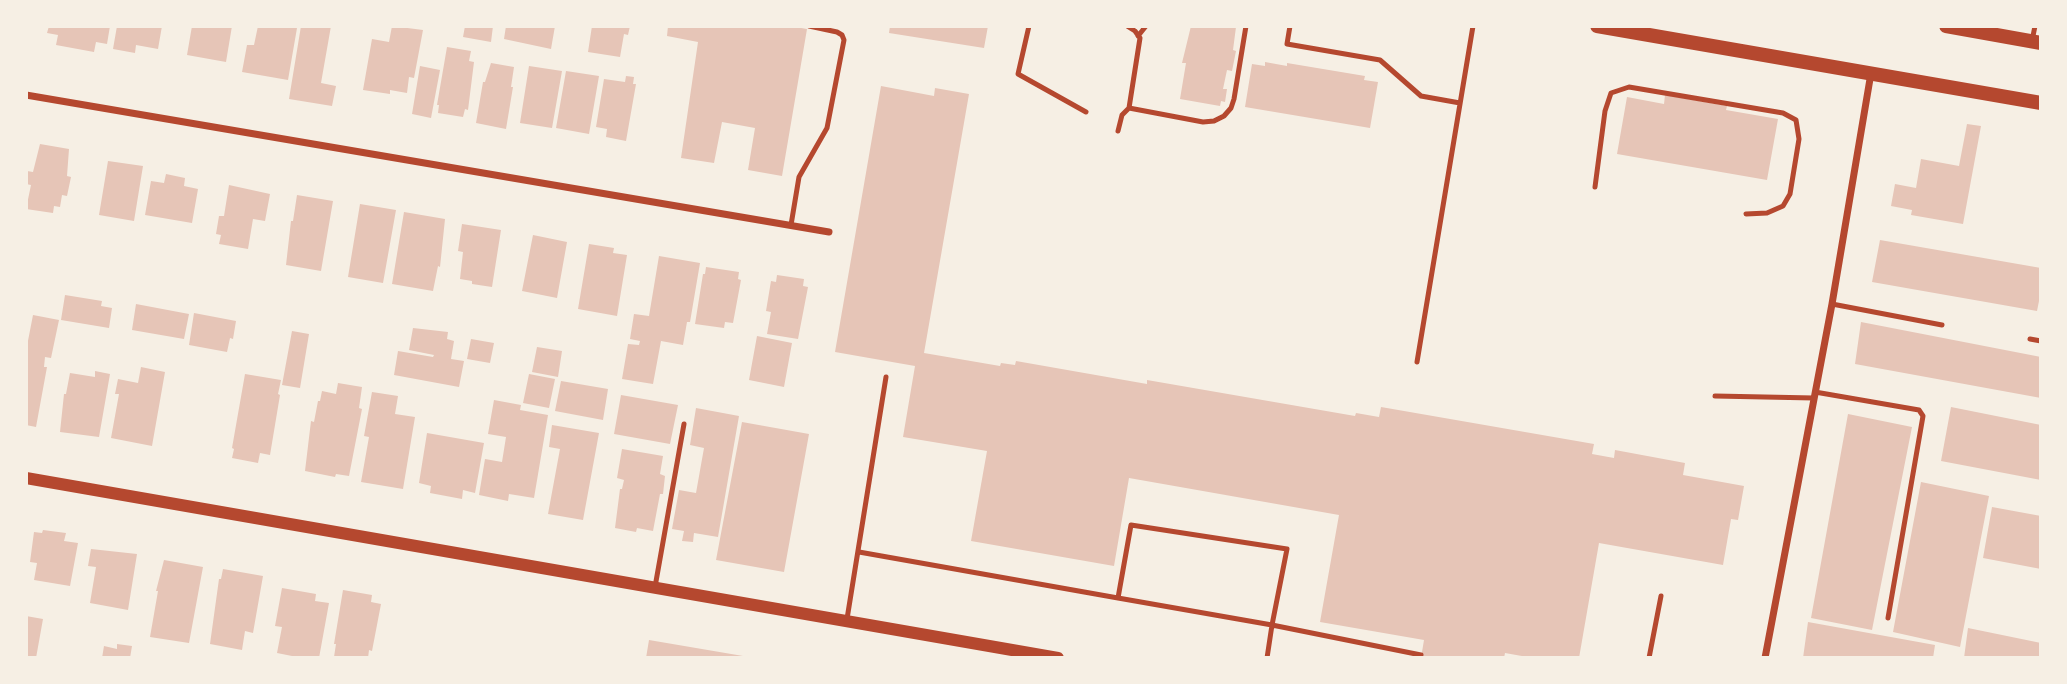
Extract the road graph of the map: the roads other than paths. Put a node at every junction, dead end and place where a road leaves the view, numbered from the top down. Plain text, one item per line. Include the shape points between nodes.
1 (809, 26) edge
2 (1029, 26) edge
3 (1127, 26) edge
4 (1146, 26) edge
5 (1246, 26) edge
6 (1290, 26) edge
7 (1473, 26) edge
8 (1597, 26) edge
9 (1946, 26) edge
10 (1138, 36) junction
11 (2036, 37) edge
12 (1871, 74) junction
13 (26, 95) edge
14 (1460, 103) junction
15 (2041, 103) edge
16 (1129, 107) junction
17 (1086, 111) dead end
18 (1118, 131) dead end
19 (1595, 187) dead end
20 (1746, 214) dead end
21 (792, 225) junction
22 (829, 232) dead end
23 (1832, 304) junction
24 (1942, 325) dead end
25 (2030, 339) dead end
26 (2041, 341) edge
27 (1417, 362) dead end
28 (886, 377) dead end
29 (1814, 395) junction
30 (1715, 396) dead end
31 (684, 424) dead end
32 (26, 478) edge
33 (859, 552) junction
34 (656, 586) junction
35 (1661, 596) dead end
36 (1118, 598) junction
37 (1888, 618) dead end
38 (848, 620) junction
39 (1272, 625) junction
40 (1422, 655) dead end
41 (1058, 658) edge
42 (1267, 658) edge
43 (1649, 658) edge
44 (1765, 658) edge

1 - 21 lane via 842,34 844,40 827,128 799,177
2 - 17 lane via 1018,74
3 - 10 lane
4 - 10 lane
5 - 16 lane via 1234,99 1224,116 1203,122
6 - 14 lane via 1287,44 1380,60 1421,96
7 - 14 lane
8 - 12 main road
9 - 11 main road
10 - 16 lane
12 - 15 main road
12 - 23 street
13 - 21 street
14 - 27 lane
16 - 18 lane
19 - 20 lane via 1611,93 1629,87 1783,113 1796,120 1800,139 1790,194 1783,206
21 - 22 street
23 - 24 lane
23 - 29 street
25 - 26 lane
28 - 33 lane
29 - 30 lane
29 - 37 lane via 1919,411 1923,416
29 - 44 street
31 - 34 lane
32 - 34 street
33 - 36 lane
33 - 38 lane
34 - 38 street
35 - 43 lane
36 - 39 lane
36 - 39 lane via 1131,525 1287,550
38 - 41 street
39 - 40 lane
39 - 42 lane

